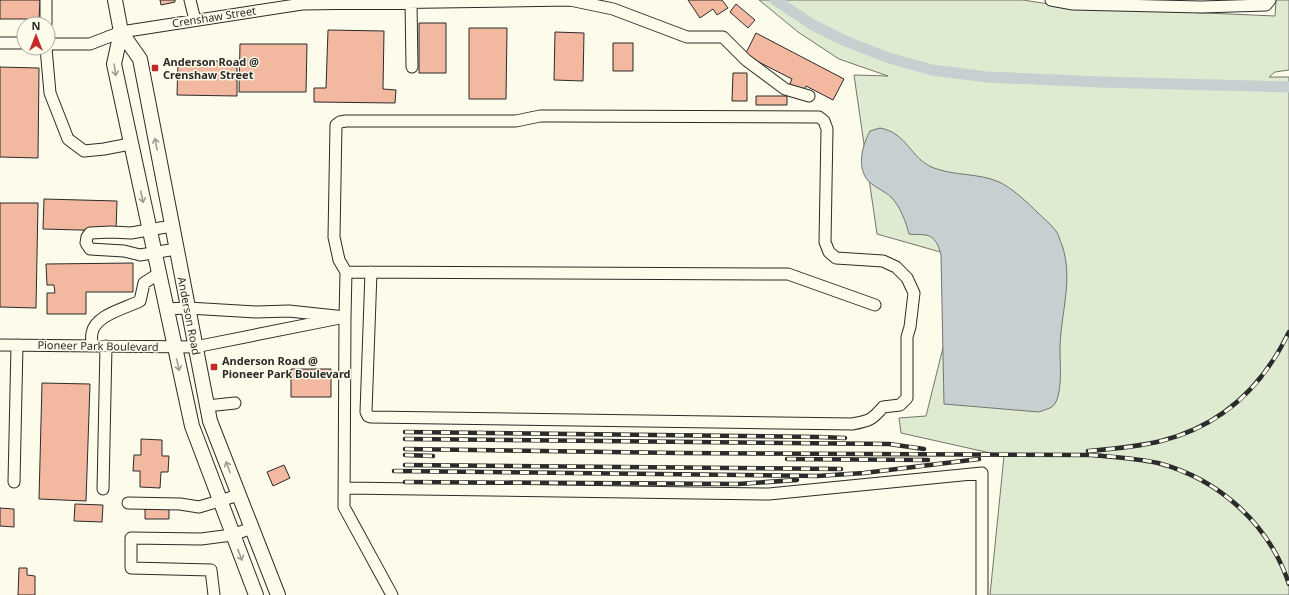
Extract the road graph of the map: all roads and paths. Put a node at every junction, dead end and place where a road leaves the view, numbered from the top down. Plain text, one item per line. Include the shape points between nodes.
1 (46, 0) edge
2 (116, 0) edge
3 (190, 0) edge
4 (1051, 0) edge
5 (1270, 0) edge
6 (483, 1) edge
7 (576, 1) edge
8 (341, 2) edge
9 (411, 3) junction
10 (46, 16) edge
11 (195, 20) junction
12 (121, 32) junction
13 (0, 43) edge
14 (16, 43) edge
15 (56, 44) edge
16 (47, 56) edge
17 (412, 67) dead end
18 (809, 96) dead end
19 (130, 144) junction
20 (172, 226) junction
21 (149, 230) junction
22 (176, 249) junction
23 (154, 253) junction
24 (346, 272) junction
25 (371, 272) junction
26 (158, 274) junction
27 (874, 305) dead end
28 (188, 308) junction
29 (166, 309) junction
30 (345, 317) junction
31 (0, 345) edge
32 (16, 345) junction
33 (92, 346) junction
34 (106, 346) junction
35 (174, 347) junction
36 (195, 347) junction
37 (235, 403) dead end
38 (207, 406) junction
39 (14, 482) dead end
40 (344, 488) junction
41 (103, 489) dead end
42 (239, 495) junction
43 (220, 502) junction
44 (128, 503) dead end
45 (252, 528) junction
46 (232, 535) junction
47 (214, 595) edge
48 (256, 595) edge
49 (278, 595) edge
50 (392, 595) edge
51 (982, 595) edge

1 - 10 street
2 - 12 main road, Anderson Road
3 - 11 street
4 - 5 street via 1073,4 1201,7 1266,5
6 - 7 street, Crenshaw Street
6 - 9 street, Crenshaw Street
7 - 18 street, Crenshaw Street via 613,9 688,37 723,38 746,60 785,89
8 - 9 street, Crenshaw Street
8 - 11 street, Crenshaw Street via 302,4
9 - 17 street
11 - 12 street, Crenshaw Street
12 - 15 street, Crenshaw Street via 90,44
12 -> 19 main road, Anderson Road via 114,64
20 -> 12 main road, Anderson Road via 140,59
13 - 14 street
16 - 19 street via 50,93 68,139 84,151
19 -> 21 main road, Anderson Road
20 - 21 street
20 - 22 main road, Anderson Road
21 - 23 main road, Anderson Road
21 - 23 street via 131,233 90,233 86,243 90,249 124,251 140,255
22 - 23 street
22 - 28 main road, Anderson Road
23 - 26 main road, Anderson Road
24 - 25 street
24 - 25 street via 339,260 334,237 336,126 340,122 516,121 540,116 819,117 827,129 825,242 830,252 836,258 883,261 896,267 914,293 910,327 906,337 906,398 900,405 884,407 866,422 852,424 371,417 366,412
24 - 30 street
25 - 27 street via 788,274
26 - 29 main road, Anderson Road
26 - 33 street via 144,283 140,301 99,320 92,332
28 - 29 street
28 - 30 street
28 - 36 main road, Anderson Road
29 - 35 main road, Anderson Road
30 - 36 street, Pioneer Park Boulevard
30 - 40 street
31 - 32 street, Pioneer Park Boulevard
32 - 33 street, Pioneer Park Boulevard
32 - 39 street
33 - 34 street, Pioneer Park Boulevard
34 - 35 street, Pioneer Park Boulevard
34 - 41 street
35 - 36 street, Pioneer Park Boulevard
35 -> 43 main road, Anderson Road via 192,426
36 - 38 main road, Anderson Road
37 - 38 street
42 -> 38 main road, Anderson Road
40 - 50 street via 344,507
40 - 51 street via 769,494 982,473
42 - 43 street
42 - 45 main road, Anderson Road
43 - 44 street via 199,507
43 - 46 main road, Anderson Road
45 - 46 street
45 - 49 main road, Anderson Road
46 - 47 street via 201,539 131,538 131,568 211,570
46 -> 48 main road, Anderson Road

